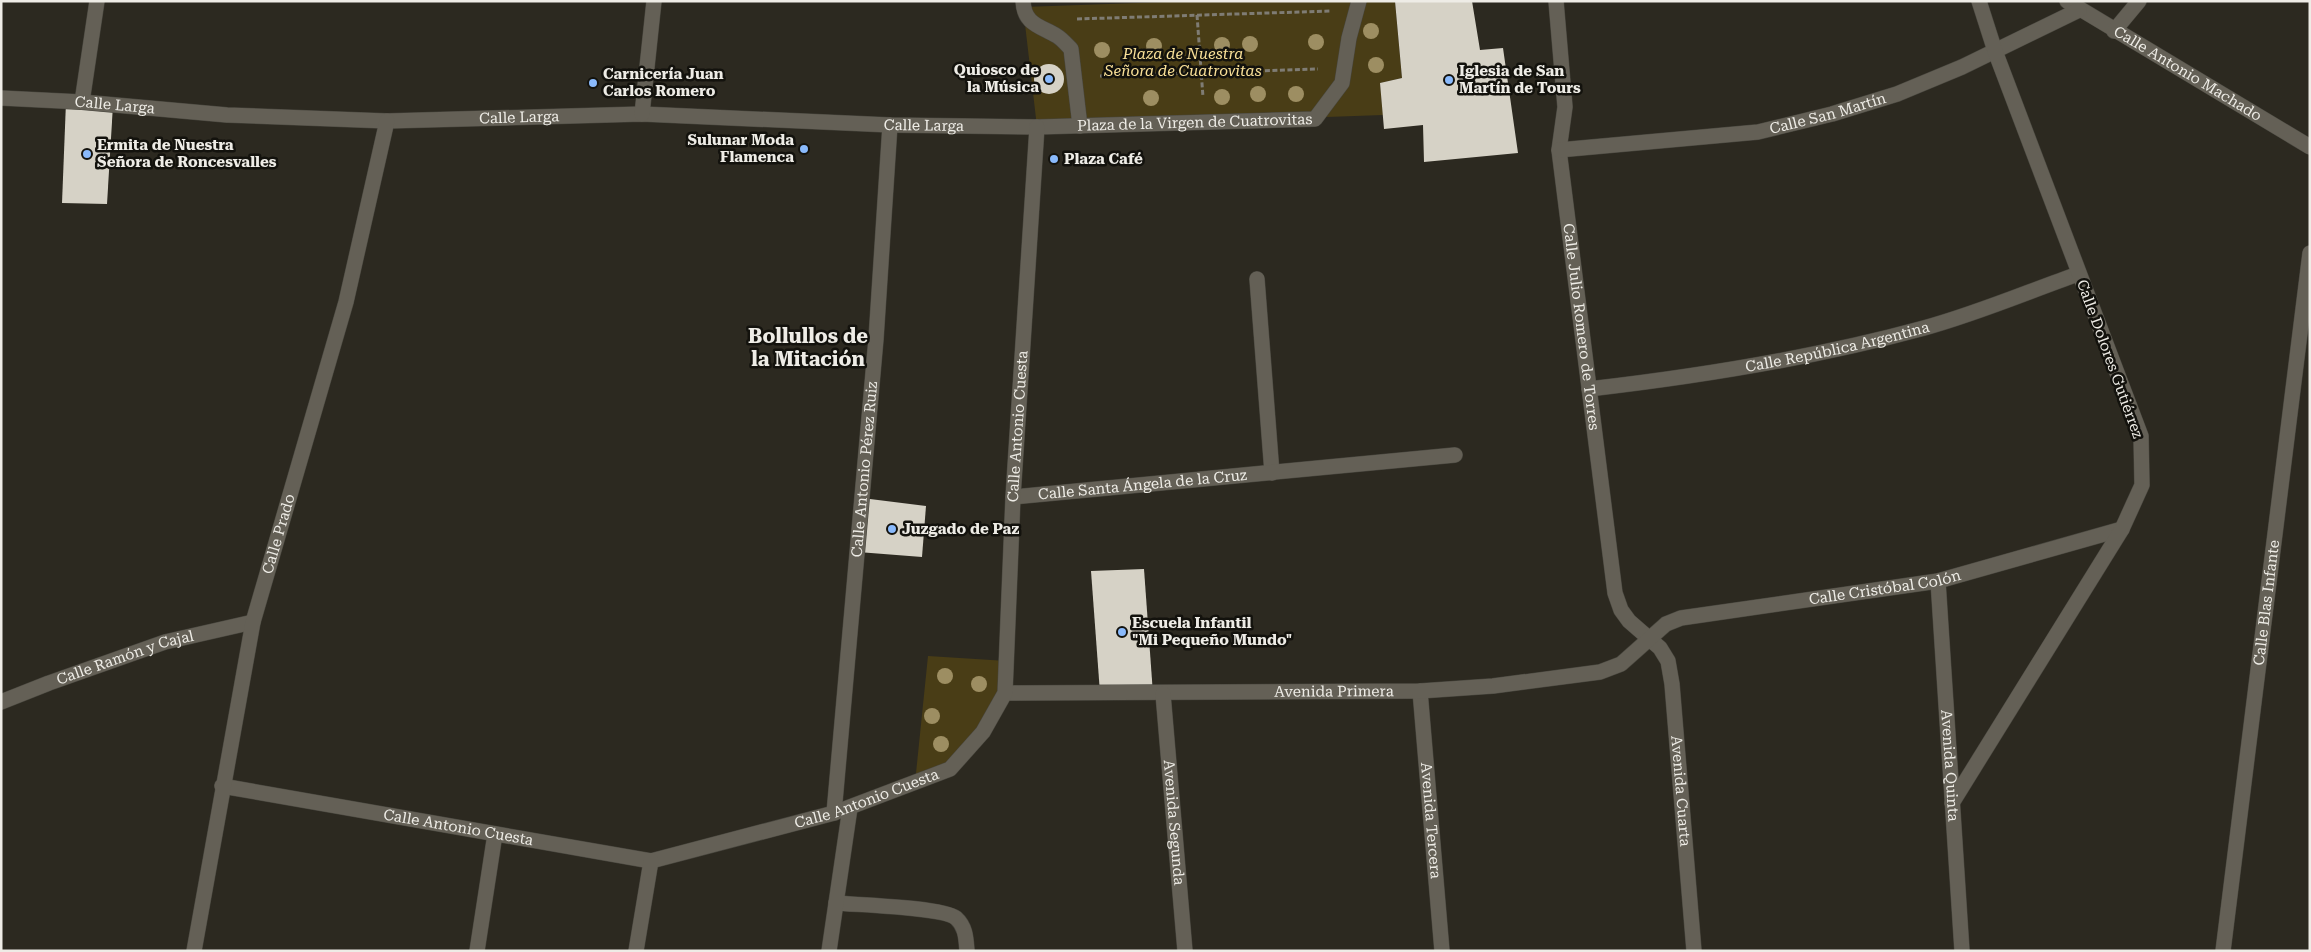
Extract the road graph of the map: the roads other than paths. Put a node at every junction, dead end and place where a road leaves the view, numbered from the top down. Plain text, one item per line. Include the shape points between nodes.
1 (654, 1) edge
2 (1023, 1) edge
3 (1556, 1) edge
4 (1979, 1) edge
5 (2139, 1) edge
6 (96, 4) edge
7 (2073, 5) edge
8 (1358, 6) edge
9 (2114, 31) junction
10 (1994, 50) junction
11 (1, 98) edge
12 (82, 102) junction
13 (642, 114) junction
14 (388, 121) junction
15 (890, 125) junction
16 (1080, 126) junction
17 (1037, 127) junction
18 (2307, 141) edge
19 (1559, 150) junction
20 (2310, 253) edge
21 (2078, 274) junction
22 (1257, 279) dead end
23 (1589, 389) junction
24 (1455, 455) dead end
25 (1272, 473) junction
26 (1013, 498) junction
27 (2122, 529) junction
28 (1938, 581) junction
29 (252, 622) junction
30 (1650, 637) junction
31 (1420, 692) junction
32 (1005, 693) junction
33 (1163, 694) junction
34 (1, 702) edge
35 (222, 786) junction
36 (1952, 802) junction
37 (850, 808) junction
38 (834, 813) junction
39 (494, 834) junction
40 (651, 861) junction
41 (836, 902) junction
42 (194, 951) edge
43 (477, 951) edge
44 (636, 951) edge
45 (829, 951) edge
46 (968, 951) edge
47 (1184, 951) edge
48 (1442, 951) edge
49 (1694, 951) edge
50 (1962, 951) edge
51 (2223, 951) edge

1 - 13 street
2 - 16 street via 1035,26 1057,36 1071,49
3 - 19 street, Calle Julio Romero de Torres via 1565,107
4 - 10 street, Calle Dolores Gutiérrez
5 - 9 street
6 - 12 street
7 - 9 street, Calle Antonio Machado
7 - 10 street, Calle San Martín
8 - 16 street, Plaza de la Virgen de Cuatrovitas via 1348,38 1342,83 1314,119
9 - 18 street, Calle Antonio Machado
10 - 19 street, Calle San Martín via 1898,94 1758,132
10 - 21 street, Calle Dolores Gutiérrez
11 - 12 street, Calle Larga
12 - 14 street, Calle Larga via 227,115
13 - 14 street, Calle Larga
13 - 15 street, Calle Larga
14 - 29 street, Calle Prado via 346,302
15 - 17 street, Calle Larga
15 - 38 street, Calle Antonio Pérez Ruiz via 876,339
16 - 17 street, Plaza de la Virgen de Cuatrovitas
17 - 26 street, Calle Antonio Cuesta
19 - 23 street, Calle Julio Romero de Torres
20 - 51 street, Calle Blas Infante
21 - 23 street, Calle República Argentina via 1926,328 1767,364 1694,377
21 - 27 street, Calle Dolores Gutiérrez via 2141,436 2142,485
22 - 25 street
23 - 30 street, Calle Julio Romero de Torres via 1615,593 1629,621
24 - 25 street, Calle Santa Ángela de la Cruz
25 - 26 street, Calle Santa Ángela de la Cruz
26 - 32 street, Calle Antonio Cuesta
27 - 28 street, Calle Cristóbal Colón
27 - 36 street, Calle Dolores Gutiérrez
28 - 30 street, Calle Cristóbal Colón via 1696,614 1666,624
28 - 36 street, Avenida Quinta
29 - 34 street, Calle Ramón y Cajal via 165,642
29 - 35 street, Calle Prado
30 - 31 street, Avenida Primera via 1621,664 1600,672
30 - 49 street, Avenida Cuarta via 1668,661 1672,684
31 - 33 street, Avenida Primera
31 - 48 street, Avenida Tercera
32 - 33 street, Avenida Primera
32 - 37 street, Calle Antonio Cuesta via 982,732 950,769
33 - 47 street, Avenida Segunda
35 - 39 street, Calle Antonio Cuesta
35 - 42 street, Calle Prado
36 - 50 street, Avenida Quinta
37 - 38 street, Calle Antonio Cuesta
37 - 41 street
38 - 40 street, Calle Antonio Cuesta
39 - 40 street, Calle Antonio Cuesta
39 - 43 street
40 - 44 street
41 - 45 street
41 - 46 street via 938,912 956,918 966,932

